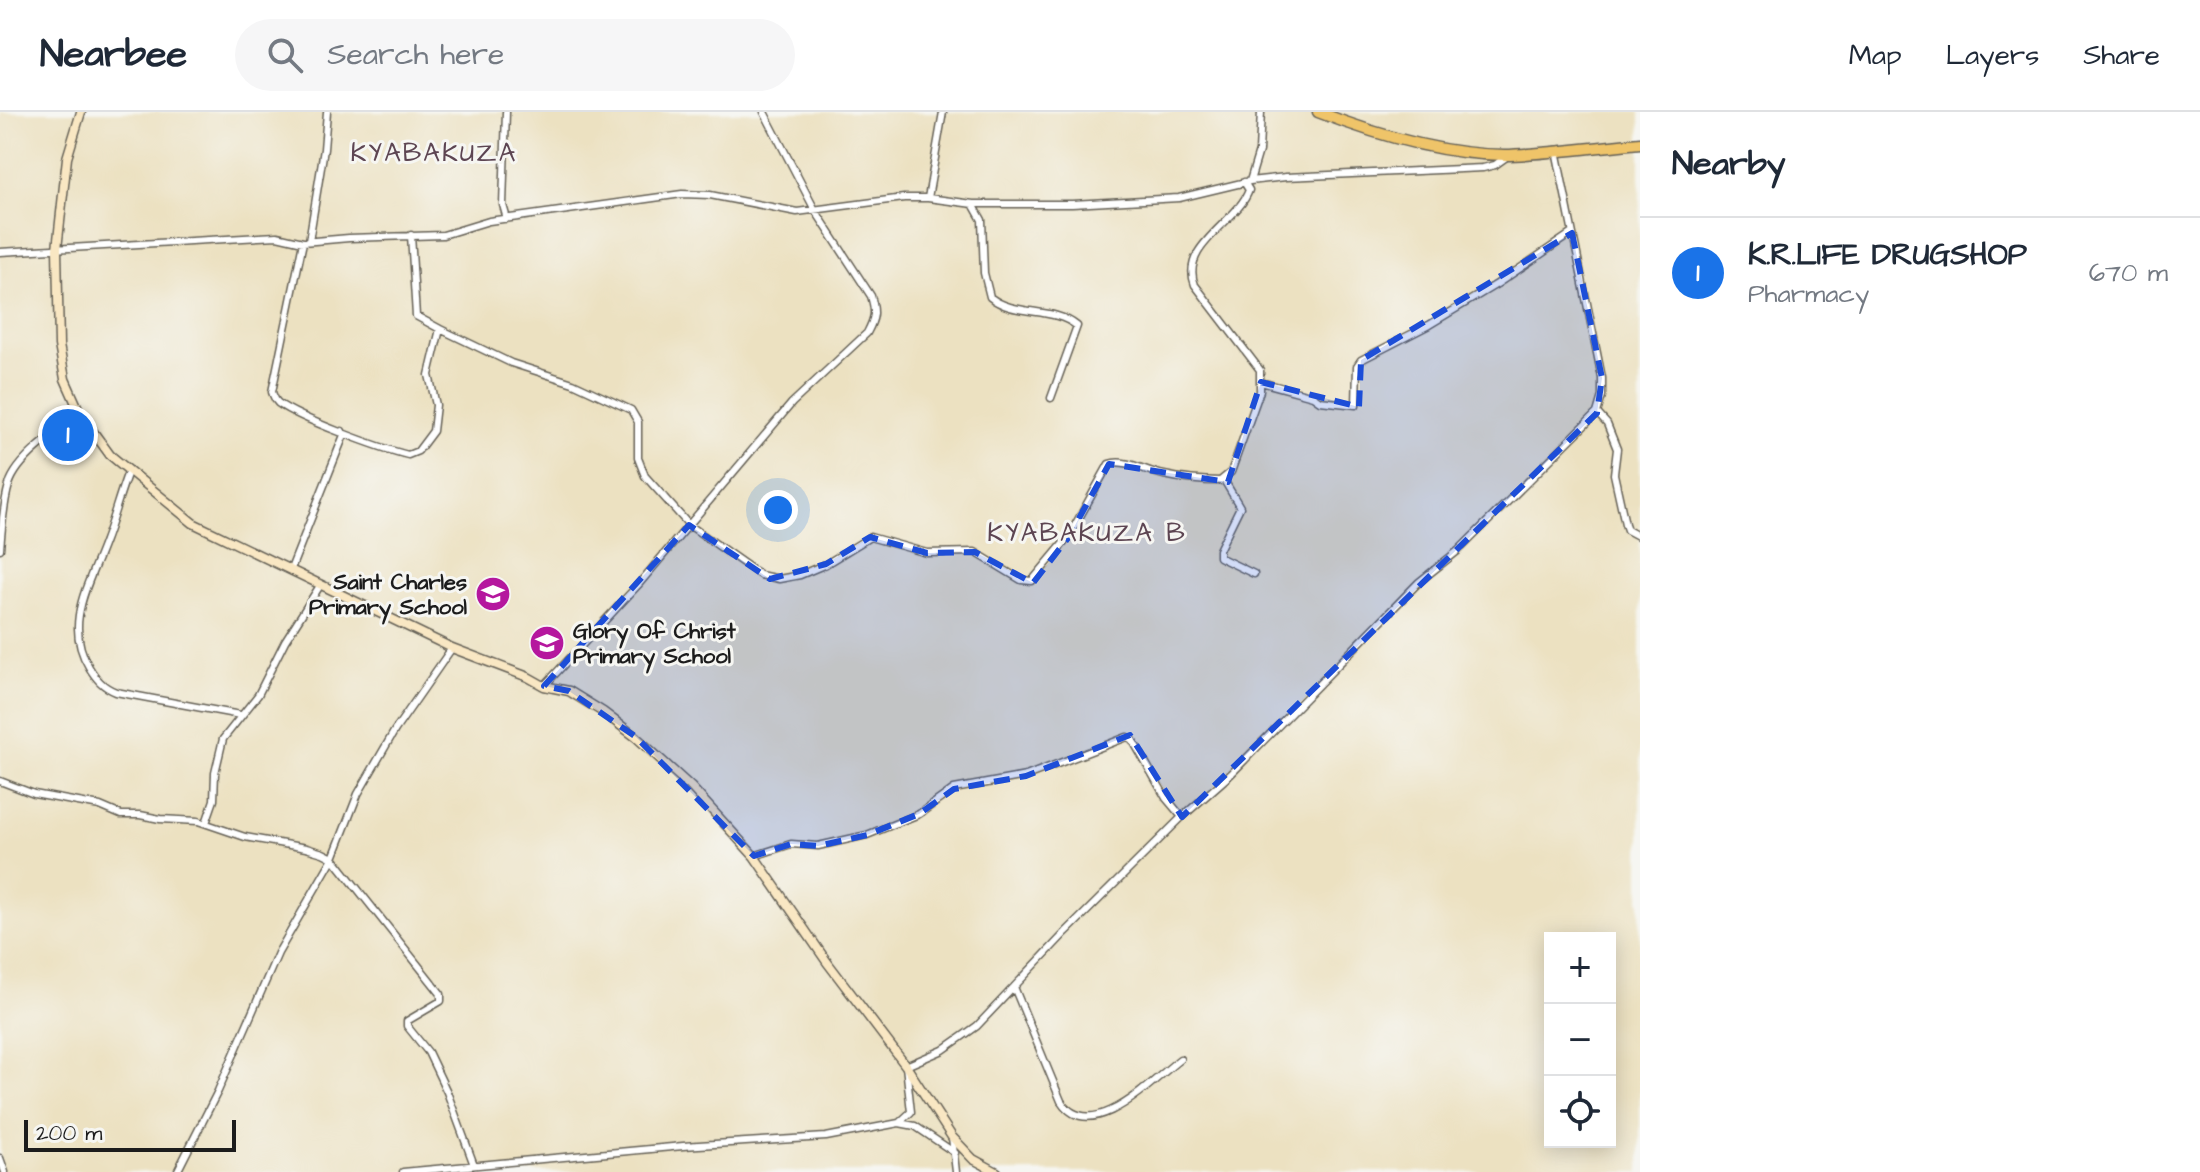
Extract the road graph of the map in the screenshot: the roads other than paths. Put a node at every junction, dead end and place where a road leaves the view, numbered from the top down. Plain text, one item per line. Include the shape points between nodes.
1 (81, 112) edge
2 (327, 112) edge
3 (506, 112) edge
4 (764, 112) edge
5 (943, 112) edge
6 (1261, 112) edge
7 (1318, 112) edge
8 (1640, 143) edge
9 (1556, 150) junction
10 (1509, 155) junction
11 (1247, 182) junction
12 (928, 198) junction
13 (973, 204) junction
14 (503, 205) junction
15 (815, 210) junction
16 (507, 219) junction
17 (489, 221) junction
18 (1572, 233) junction
19 (411, 235) junction
20 (306, 242) junction
21 (57, 249) junction
22 (0, 252) edge
23 (440, 329) junction
24 (1261, 382) junction
25 (1051, 398) dead end
26 (1597, 413) junction
27 (81, 415) junction
28 (342, 430) junction
29 (128, 472) junction
30 (1224, 480) junction
31 (689, 525) junction
32 (1640, 537) edge
33 (0, 549) edge
34 (291, 569) junction
35 (1254, 574) dead end
36 (321, 584) junction
37 (452, 648) junction
38 (544, 686) junction
39 (240, 715) junction
40 (0, 781) edge
41 (1182, 817) junction
42 (206, 823) junction
43 (754, 856) junction
44 (333, 858) junction
45 (1014, 987) junction
46 (1180, 1059) dead end
47 (906, 1066) junction
48 (899, 1123) junction
49 (952, 1137) junction
50 (955, 1153) junction
51 (0, 1158) edge
52 (474, 1165) junction
53 (5, 1172) edge
54 (177, 1172) edge
55 (403, 1172) edge
56 (956, 1172) edge
57 (997, 1172) edge

1 - 21 street via 67,158
2 - 20 street
3 - 14 street
4 - 15 street
5 - 12 street
6 - 11 street via 1259,151
7 - 10 highway via 1411,143
8 - 9 highway
9 - 10 highway
9 - 18 street
10 - 11 street via 1483,168
11 - 13 street via 1167,199
11 - 24 street via 1247,197 1193,261 1192,277 1257,362
12 - 13 street
12 - 15 street
13 - 25 street via 982,220 990,297 1077,326
14 - 16 street
14 - 17 street
15 - 16 street via 797,212 682,194
15 - 31 street via 871,296 874,319 867,333 792,403
16 - 17 street
17 - 19 street via 456,232
18 - 24 street via 1429,325 1361,360 1356,405 1320,401
18 - 26 street via 1602,378
19 - 20 street
19 - 23 street via 416,316
20 - 21 street via 277,236
20 - 28 street via 272,392 278,402
21 - 22 street
21 - 27 street via 59,345 65,379
23 - 28 street via 429,375 437,416 418,451 404,454
23 - 31 street via 631,410 638,422 640,468
24 - 30 street via 1252,418
26 - 32 street via 1617,449 1614,474 1627,530
26 - 41 street
27 - 29 street
27 - 33 street via 16,471 6,495
28 - 34 street via 330,475
29 - 34 street via 193,523
29 - 39 street via 80,605 79,645 85,661 99,682 116,692
30 - 31 street via 1163,475 1112,462 1068,538 1037,578 1027,582 982,554 927,553 870,537 800,575 770,579
30 - 35 street via 1240,507 1219,557
31 - 38 street
34 - 36 street
36 - 37 street
36 - 39 street via 258,695
37 - 38 street
37 - 44 street via 358,794
38 - 43 street via 569,691 636,737
39 - 42 street via 223,739
40 - 42 street via 121,815
41 - 43 street via 1127,737 1026,776 954,789 919,814 867,835 818,846 791,844
41 - 45 street
42 - 44 street
43 - 47 street
44 - 52 street via 441,994 441,1001 413,1016 407,1026 428,1052
44 - 54 street via 278,953
45 - 46 street via 1061,1101 1072,1112 1110,1112
45 - 47 street via 963,1038
47 - 48 street via 911,1112
47 - 49 street
48 - 50 street via 915,1126
48 - 52 street via 826,1137
49 - 50 street
49 - 57 street via 973,1159
50 - 56 street
51 - 53 street
52 - 55 street

